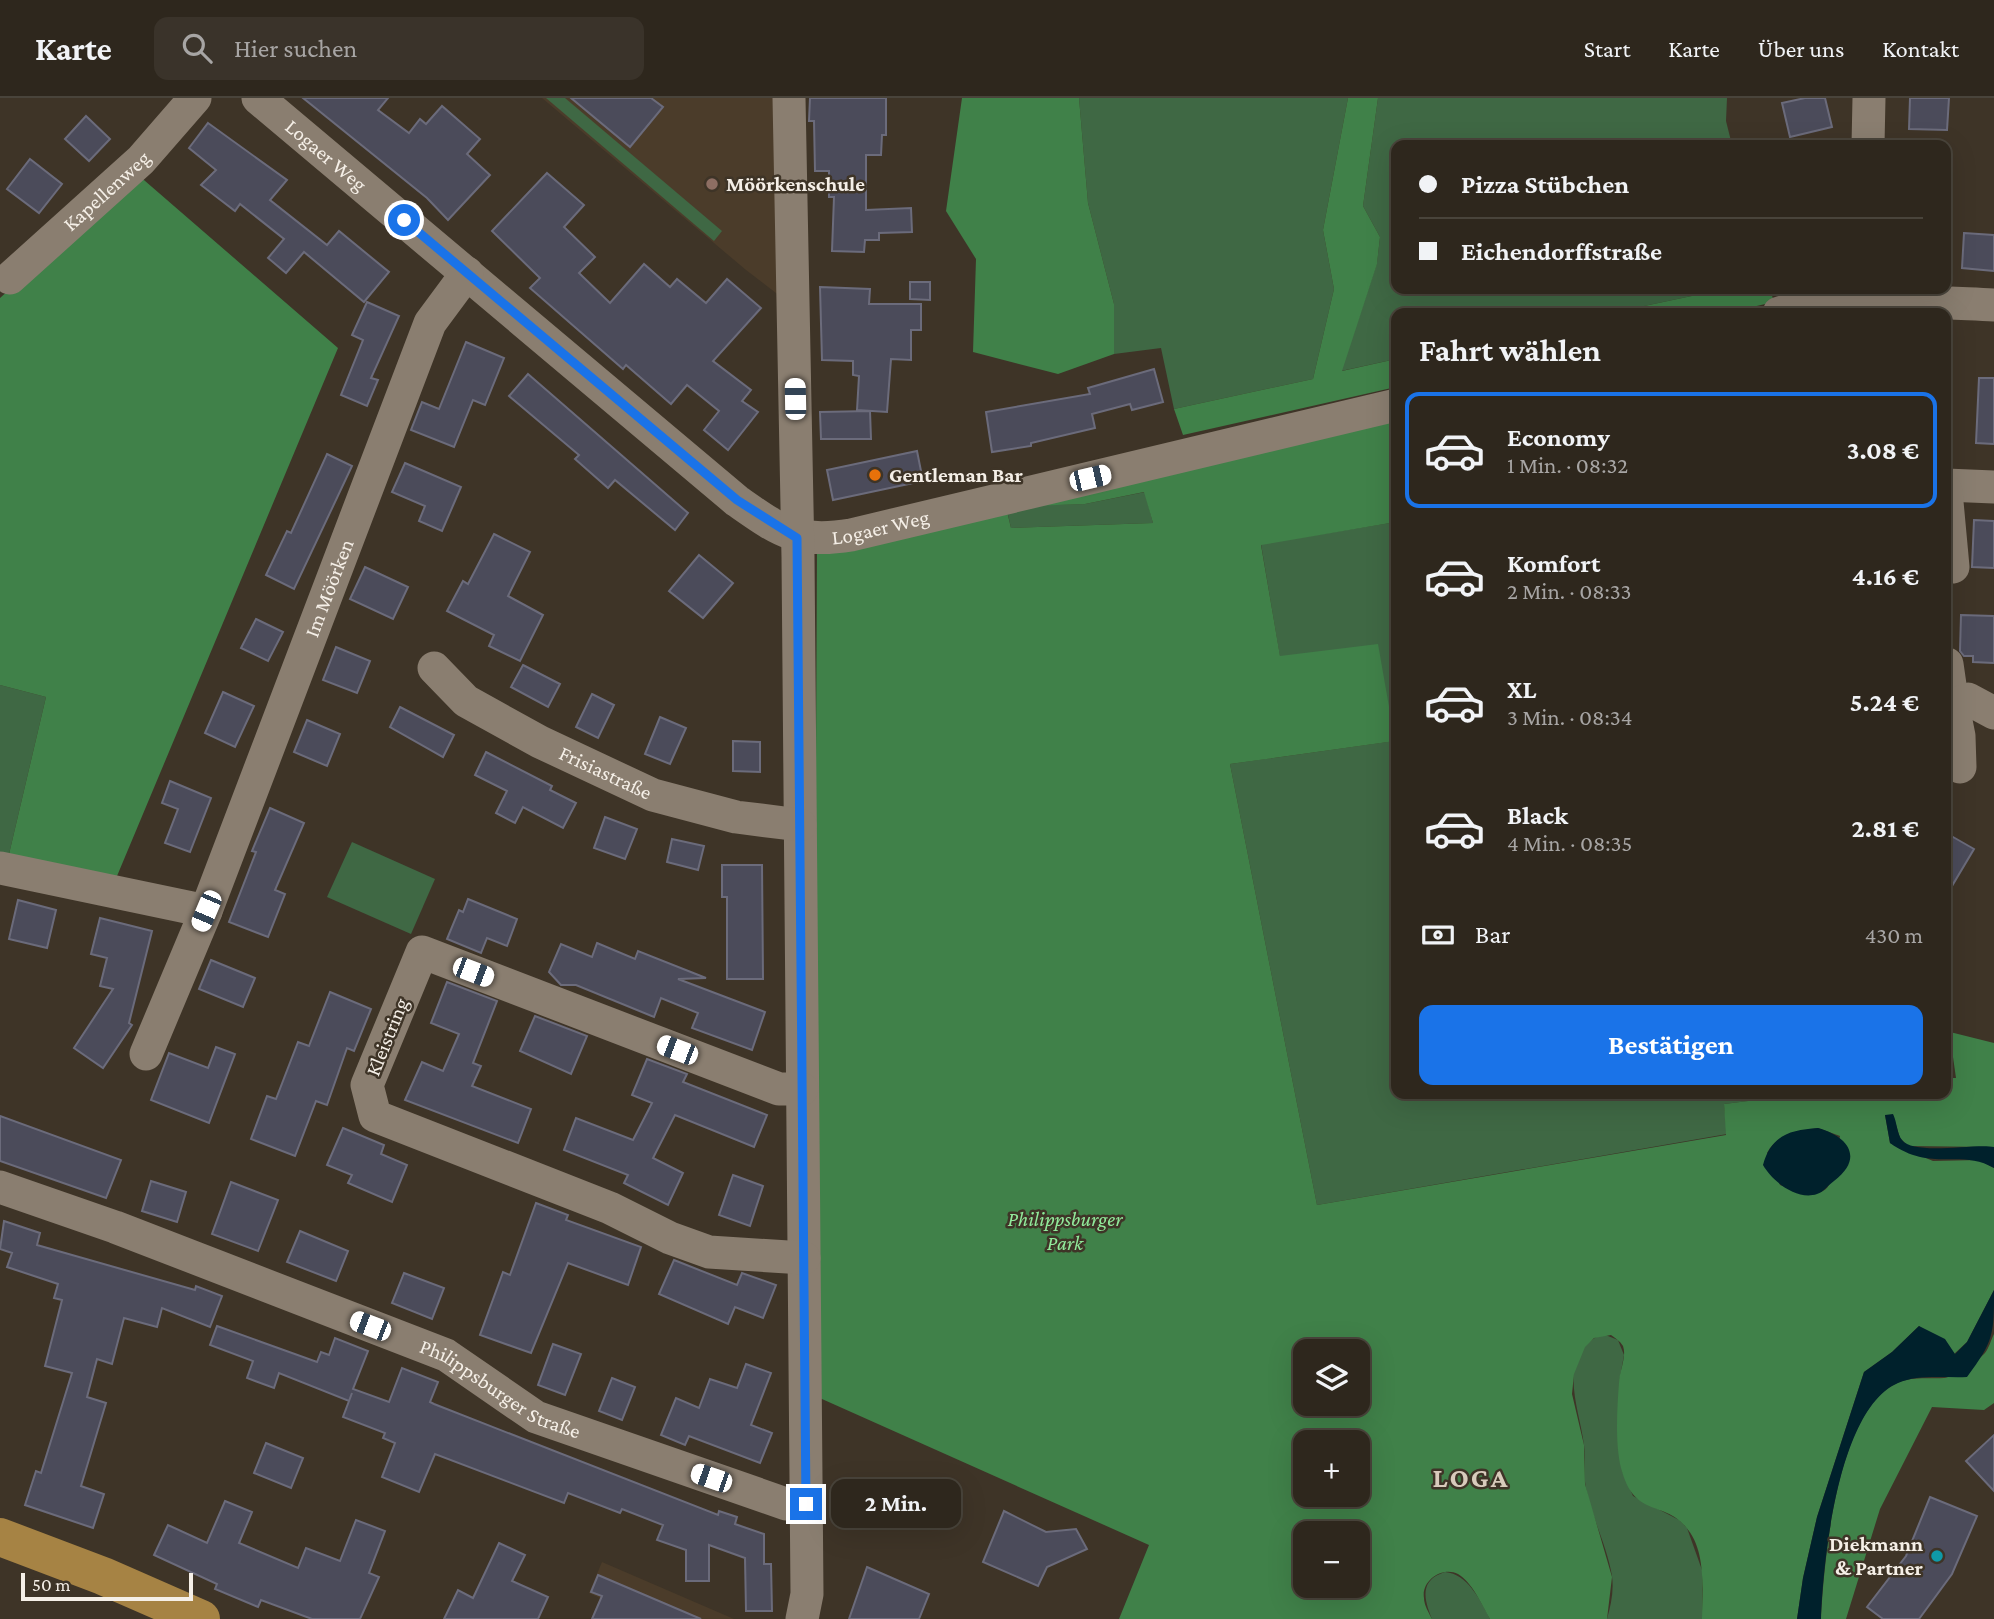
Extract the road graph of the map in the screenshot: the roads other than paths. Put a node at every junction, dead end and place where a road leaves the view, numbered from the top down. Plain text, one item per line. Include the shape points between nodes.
1 (195, 98) edge
2 (258, 98) edge
3 (789, 98) edge
4 (1869, 98) edge
5 (1868, 140) edge
6 (467, 273) junction
7 (10, 278) dead end
8 (1864, 294) edge
9 (1994, 305) edge
10 (1803, 308) edge
11 (1924, 308) edge
12 (1951, 312) edge
13 (1391, 406) edge
14 (1951, 485) edge
15 (1994, 487) edge
16 (797, 538) junction
17 (1951, 545) edge
18 (1953, 567) dead end
19 (434, 668) dead end
20 (1951, 693) edge
21 (1994, 713) edge
22 (1994, 729) edge
23 (1957, 736) junction
24 (800, 825) junction
25 (0, 868) edge
26 (206, 911) junction
27 (146, 1054) dead end
28 (802, 1089) junction
29 (0, 1187) edge
30 (804, 1258) junction
31 (806, 1504) junction
32 (0, 1537) edge
33 (201, 1619) edge
34 (803, 1619) edge

1 - 7 street, Kapellenweg via 141,160
2 - 6 street, Logaer Weg
3 - 16 street
4 - 5 street
6 - 16 street, Logaer Weg via 737,500
6 - 26 street, Im Möörken via 430,323
8 - 10 street
8 - 11 street
9 - 12 street
13 - 16 street, Logaer Weg via 851,535 825,540
14 - 15 street
16 - 24 street
17 - 18 street
19 - 24 street, Frisiastraße via 467,701 540,742 653,795 736,817
20 - 23 street
21 - 23 street via 1968,699
22 - 23 street via 1975,743
24 - 28 street
25 - 26 street
26 - 27 street, Im Möörken
28 - 30 street
28 - 30 street, Kleistring via 779,1089 422,952 368,1085 374,1116 610,1208 670,1238 709,1252
29 - 31 street, Philippsburger Straße via 446,1355 536,1417 786,1504
30 - 31 street
31 - 34 street
32 - 33 main road

